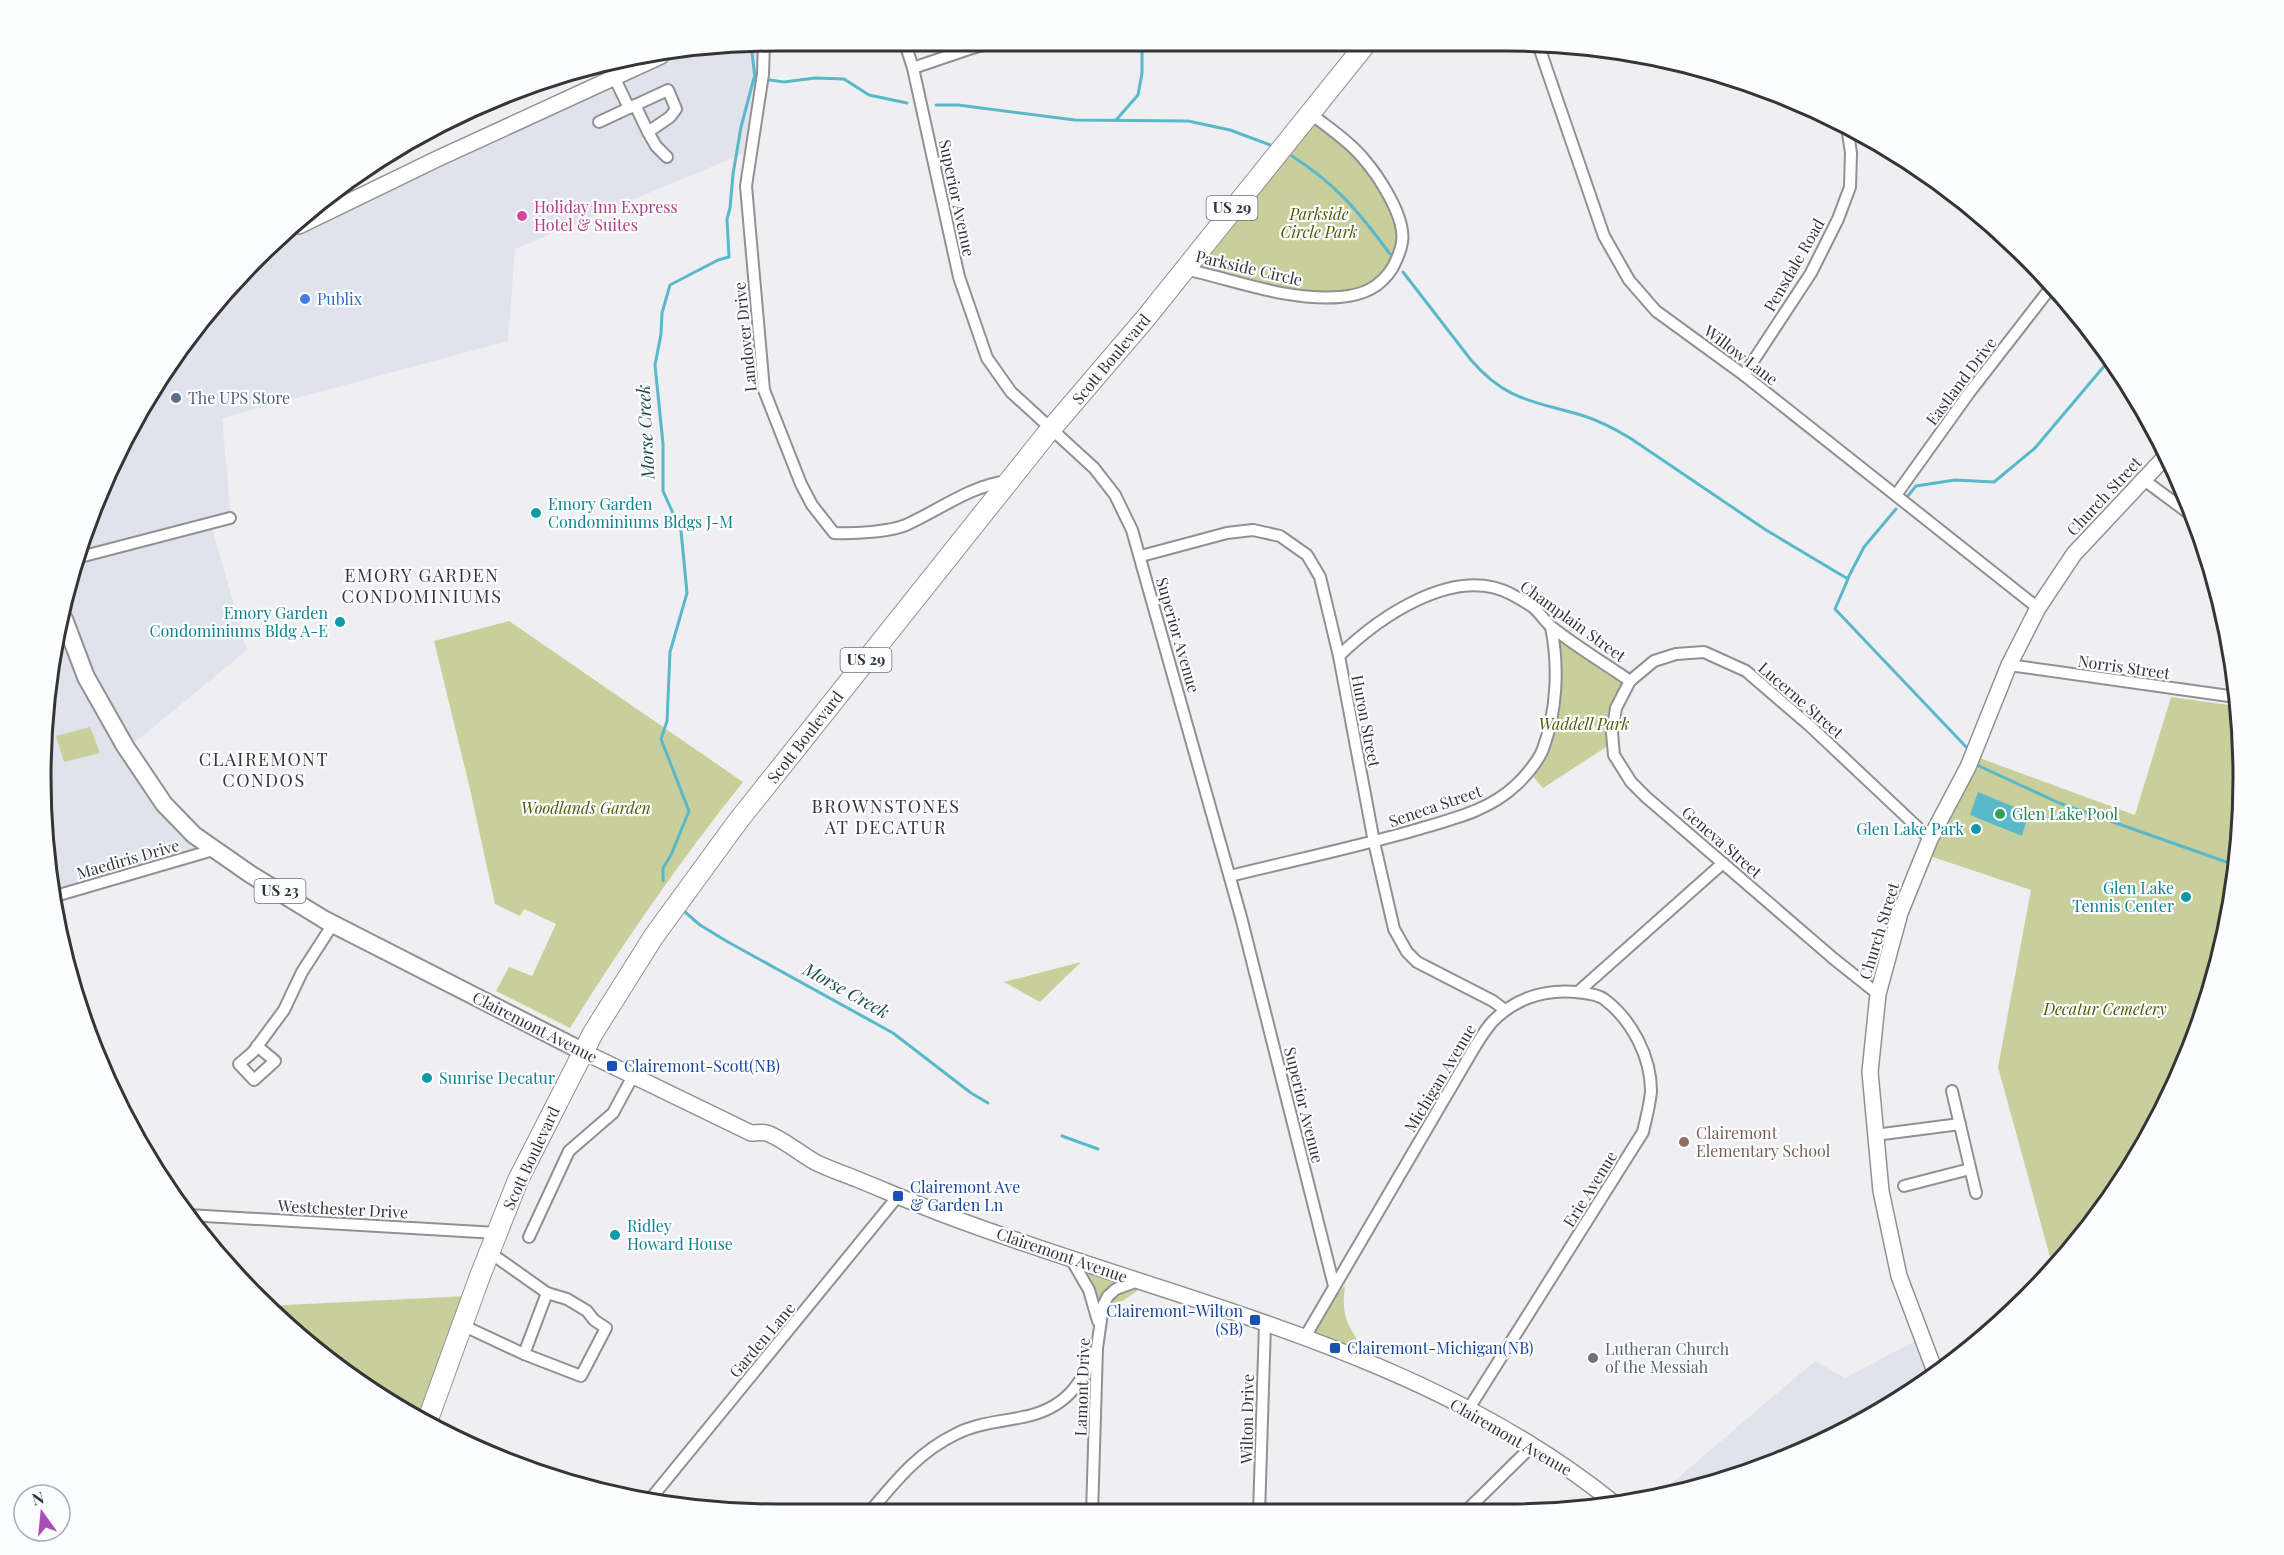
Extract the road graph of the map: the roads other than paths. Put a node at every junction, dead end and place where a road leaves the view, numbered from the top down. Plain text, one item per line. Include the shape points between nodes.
1 (908, 51) edge
2 (963, 51) edge
3 (1360, 51) edge
4 (764, 52) edge
5 (1541, 52) edge
6 (644, 64) edge
7 (913, 68) junction
8 (614, 77) junction
9 (632, 107) junction
10 (1310, 113) junction
11 (599, 122) dead end
12 (648, 132) junction
13 (1849, 137) edge
14 (667, 157) dead end
15 (321, 212) edge
16 (1184, 269) junction
17 (2047, 292) edge
18 (1744, 375) junction
19 (1051, 428) junction
20 (2161, 462) edge
21 (1010, 480) junction
22 (2144, 480) junction
23 (1896, 495) junction
24 (2181, 507) edge
25 (230, 518) dead end
26 (86, 555) edge
27 (1141, 556) junction
28 (2038, 608) junction
29 (67, 627) edge
30 (1551, 627) junction
31 (1339, 656) junction
32 (2009, 665) junction
33 (1629, 681) junction
34 (2228, 696) edge
35 (1930, 839) junction
36 (1374, 842) junction
37 (213, 850) junction
38 (1724, 863) junction
39 (1230, 876) junction
40 (61, 894) edge
41 (333, 924) junction
42 (1578, 992) junction
43 (1878, 994) junction
44 (1505, 1010) junction
45 (257, 1046) dead end
46 (584, 1052) junction
47 (633, 1076) junction
48 (1952, 1091) dead end
49 (1960, 1124) junction
50 (1875, 1135) junction
51 (1970, 1169) junction
52 (1904, 1186) dead end
53 (1976, 1193) dead end
54 (898, 1196) junction
55 (198, 1216) edge
56 (496, 1233) junction
57 (529, 1237) dead end
58 (489, 1252) junction
59 (1071, 1258) junction
60 (1138, 1281) junction
61 (1334, 1286) junction
62 (547, 1293) junction
63 (1265, 1324) junction
64 (462, 1325) junction
65 (1099, 1334) junction
66 (1305, 1337) junction
67 (1097, 1348) junction
68 (524, 1354) junction
69 (1933, 1366) edge
70 (1468, 1410) junction
71 (429, 1415) edge
72 (1532, 1446) junction
73 (655, 1493) edge
74 (1605, 1497) edge
75 (877, 1504) edge
76 (1092, 1504) edge
77 (1260, 1504) edge
78 (1474, 1504) edge

1 - 7 street, Superior Avenue
2 - 7 street
3 - 10 highway, Scott Boulevard / US 29
4 - 21 street, Landover Drive via 746,186 764,390 812,505 834,533 851,534 906,526 967,492
5 - 18 street, Willow Lane via 1604,236 1629,280 1656,311
6 - 8 main road
7 - 19 street, Superior Avenue via 959,277 976,331 987,358 1011,392
8 - 9 street
8 - 15 main road
9 - 11 street
9 - 12 street
9 - 12 street via 668,90 676,109
10 - 16 highway, Scott Boulevard / US 29
10 - 16 street, Parkside Circle via 1362,157 1388,194 1403,240 1400,255 1385,278 1366,293 1294,297
12 - 14 street
13 - 18 street, Pensdale Road via 1850,187 1838,219 1811,273
16 - 19 highway, Scott Boulevard / US 29
17 - 23 street, Eastland Drive
18 - 23 street, Willow Lane
19 - 21 highway, Scott Boulevard / US 29
19 - 27 street, Superior Avenue via 1094,468 1115,495
20 - 22 main road, Church Street
21 - 46 highway, Scott Boulevard / US 29 via 738,821 654,936
22 - 24 street
22 - 28 main road, Church Street via 2074,554
23 - 28 street, Willow Lane
25 - 26 street
27 - 31 street, Huron Street via 1227,533 1253,530 1280,536 1307,555 1320,577
27 - 39 street, Superior Avenue
28 - 32 main road, Church Street
29 - 37 main road, Clairemont Avenue / US 23 via 81,666 137,766 164,804
30 - 31 street, Champlain Street via 1533,607 1510,593 1491,586 1468,586 1441,591 1410,604 1379,621
30 - 33 street, Champlain Street
30 - 36 street, Seneca Street via 1555,645 1552,714 1542,751 1516,785 1491,804
31 - 36 street, Huron Street
32 - 34 street, Norris Street
32 - 35 main road, Church Street via 1968,767
33 - 35 street, Lucerne Street via 1654,661 1676,654 1704,652 1746,671
33 - 38 street, Geneva Street via 1616,708 1614,755 1646,797
35 - 43 main road, Church Street via 1900,913
36 - 39 street, Seneca Street
36 - 44 street, Huron Street via 1394,929 1407,952 1428,969
37 - 40 street, Maediris Drive
37 - 41 main road, Clairemont Avenue / US 23
38 - 42 street
38 - 43 street, Geneva Street
39 - 61 street, Superior Avenue
41 - 45 street via 302,972 284,1011
41 - 46 main road, Clairemont Avenue / US 23
42 - 44 street, Michigan Avenue via 1539,995
42 - 70 street, Erie Avenue via 1603,998 1627,1022 1642,1049 1651,1089 1643,1132
43 - 50 main road, Church Street via 1870,1072
44 - 61 street, Michigan Avenue via 1485,1030
46 - 47 main road, Clairemont Avenue
46 - 56 highway, Scott Boulevard via 533,1149
47 - 54 main road, Clairemont Avenue via 752,1133 766,1133 815,1162
47 - 57 street via 613,1113 569,1151
48 - 49 street
49 - 50 street
49 - 51 street
50 - 69 main road, Church Street via 1899,1276
51 - 52 street
51 - 53 street
54 - 59 main road, Clairemont Avenue
54 - 73 street, Garden Lane
55 - 56 street, Westchester Drive
56 - 58 highway, Scott Boulevard
58 - 62 street
58 - 64 highway, Scott Boulevard
59 - 60 main road, Clairemont Avenue
59 - 65 street via 1093,1300
60 - 63 main road, Clairemont Avenue
60 - 65 street, Lamont Drive via 1108,1296
61 - 66 street, Michigan Avenue
62 - 68 street
62 - 68 street via 567,1299 606,1328 581,1376
63 - 66 main road, Clairemont Avenue
63 - 77 street, Wilton Drive
64 - 68 street
64 - 71 highway, Scott Boulevard
65 - 67 street, Lamont Drive
66 - 70 main road, Clairemont Avenue via 1391,1372
67 - 75 street via 1082,1380 1062,1401 1034,1414 977,1426 940,1442 910,1466
67 - 76 street, Lamont Drive
70 - 72 main road, Clairemont Avenue
72 - 74 main road, Clairemont Avenue
72 - 78 street

